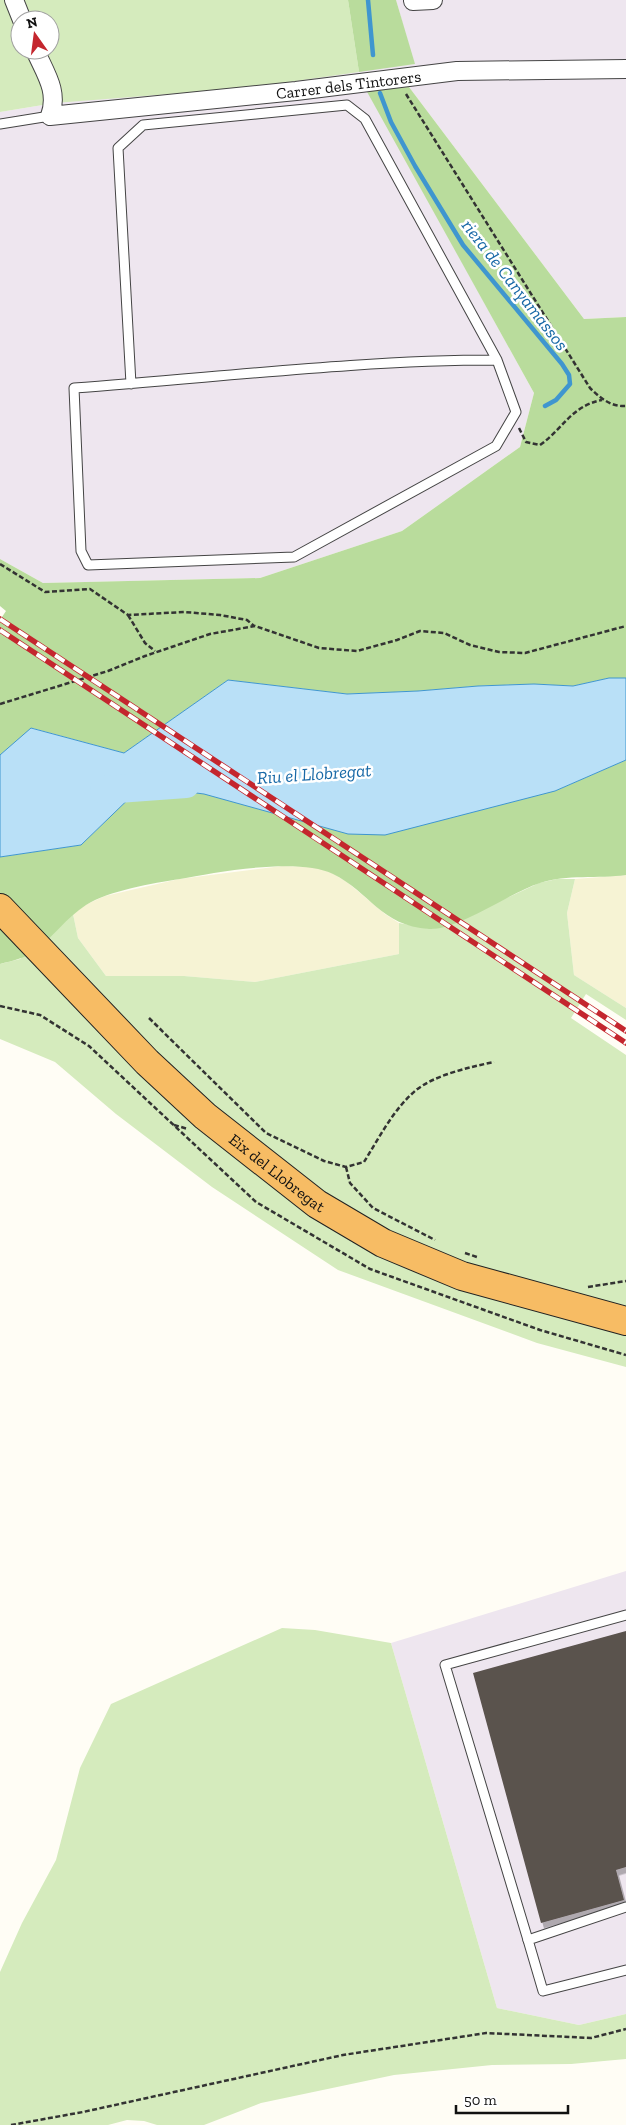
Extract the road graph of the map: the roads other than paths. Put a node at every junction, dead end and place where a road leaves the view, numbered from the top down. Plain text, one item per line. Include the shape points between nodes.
1 (434, 0) edge
2 (413, 1) edge
3 (39, 60) edge
4 (626, 69) edge
5 (266, 94) junction
6 (272, 112) junction
7 (50, 116) junction
8 (0, 124) edge
9 (497, 360) junction
10 (131, 384) junction
11 (0, 908) edge
12 (626, 1320) edge
13 (626, 1616) edge
14 (626, 1907) edge
15 (528, 1940) junction
16 (626, 1970) edge

1 - 2 street
3 - 7 street via 55,103
4 - 5 street, Carrer dels Tintorers via 457,70
5 - 6 lane
5 - 7 street, Carrer dels Tintorers
6 - 9 lane via 346,105 365,119
6 - 10 lane via 143,125 118,148
7 - 8 lane
9 - 10 lane via 431,360
9 - 10 lane via 516,412 496,446 294,557 88,565 81,551 74,388
11 - 12 highway, Eix del Llobregat via 148,1062 205,1116 317,1204 383,1243 462,1276
13 - 15 lane via 445,1665
14 - 15 lane
15 - 16 lane via 543,1991

